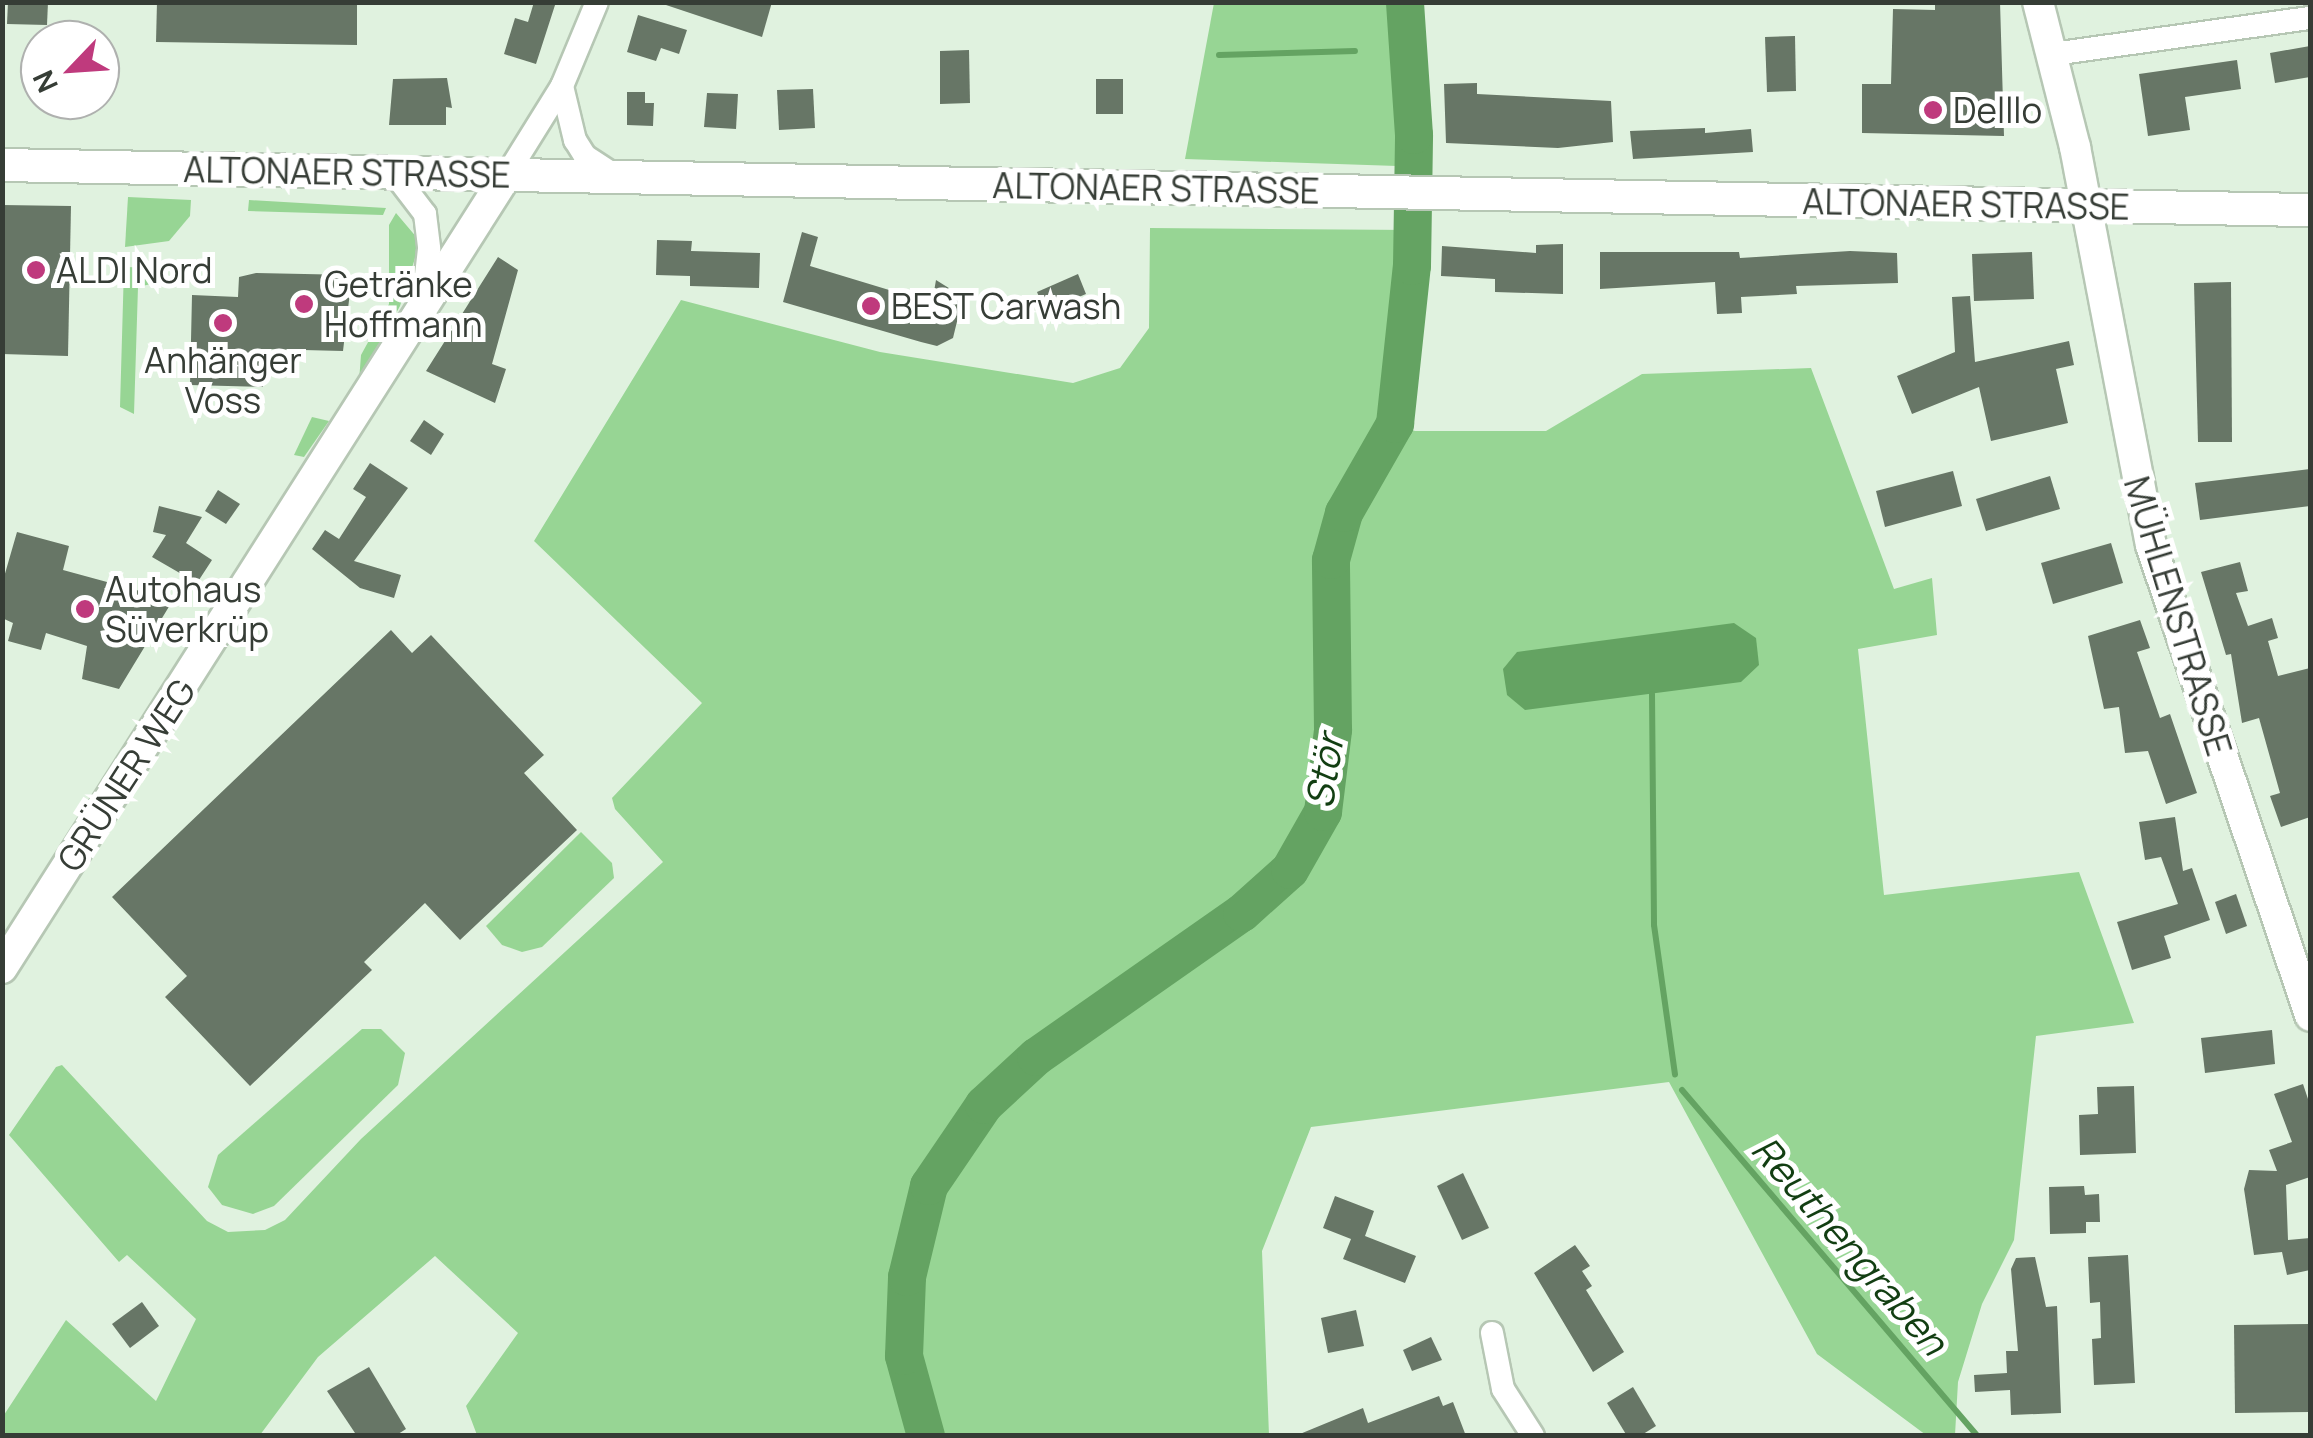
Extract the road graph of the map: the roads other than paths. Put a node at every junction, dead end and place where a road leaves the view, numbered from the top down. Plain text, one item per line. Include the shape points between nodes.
1 (597, 2) edge
2 (2038, 2) edge
3 (2310, 18) edge
4 (2053, 54) junction
5 (562, 86) junction
6 (2, 165) edge
7 (392, 172) junction
8 (506, 176) junction
9 (618, 177) junction
10 (2085, 206) junction
11 (2310, 210) edge
12 (422, 313) junction
13 (2, 968) edge
14 (2310, 1016) edge
15 (1492, 1333) dead end
16 (1532, 1436) edge

1 - 5 street
2 - 4 street, MÜHLENSTRASSE
3 - 4 street
4 - 10 street, MÜHLENSTRASSE
5 - 8 street
5 - 9 street via 575,140 585,156
6 - 7 main road, ALTONAER STRASSE
7 - 8 main road, ALTONAER STRASSE
7 - 12 street via 424,214 429,249
8 - 9 main road, ALTONAER STRASSE
8 - 12 street, GRÜNER WEG
9 - 10 main road, ALTONAER STRASSE
10 - 11 main road, ALTONAER STRASSE
10 - 14 street, MÜHLENSTRASSE via 2151,545
12 - 13 street, GRÜNER WEG
15 - 16 street via 1503,1388

